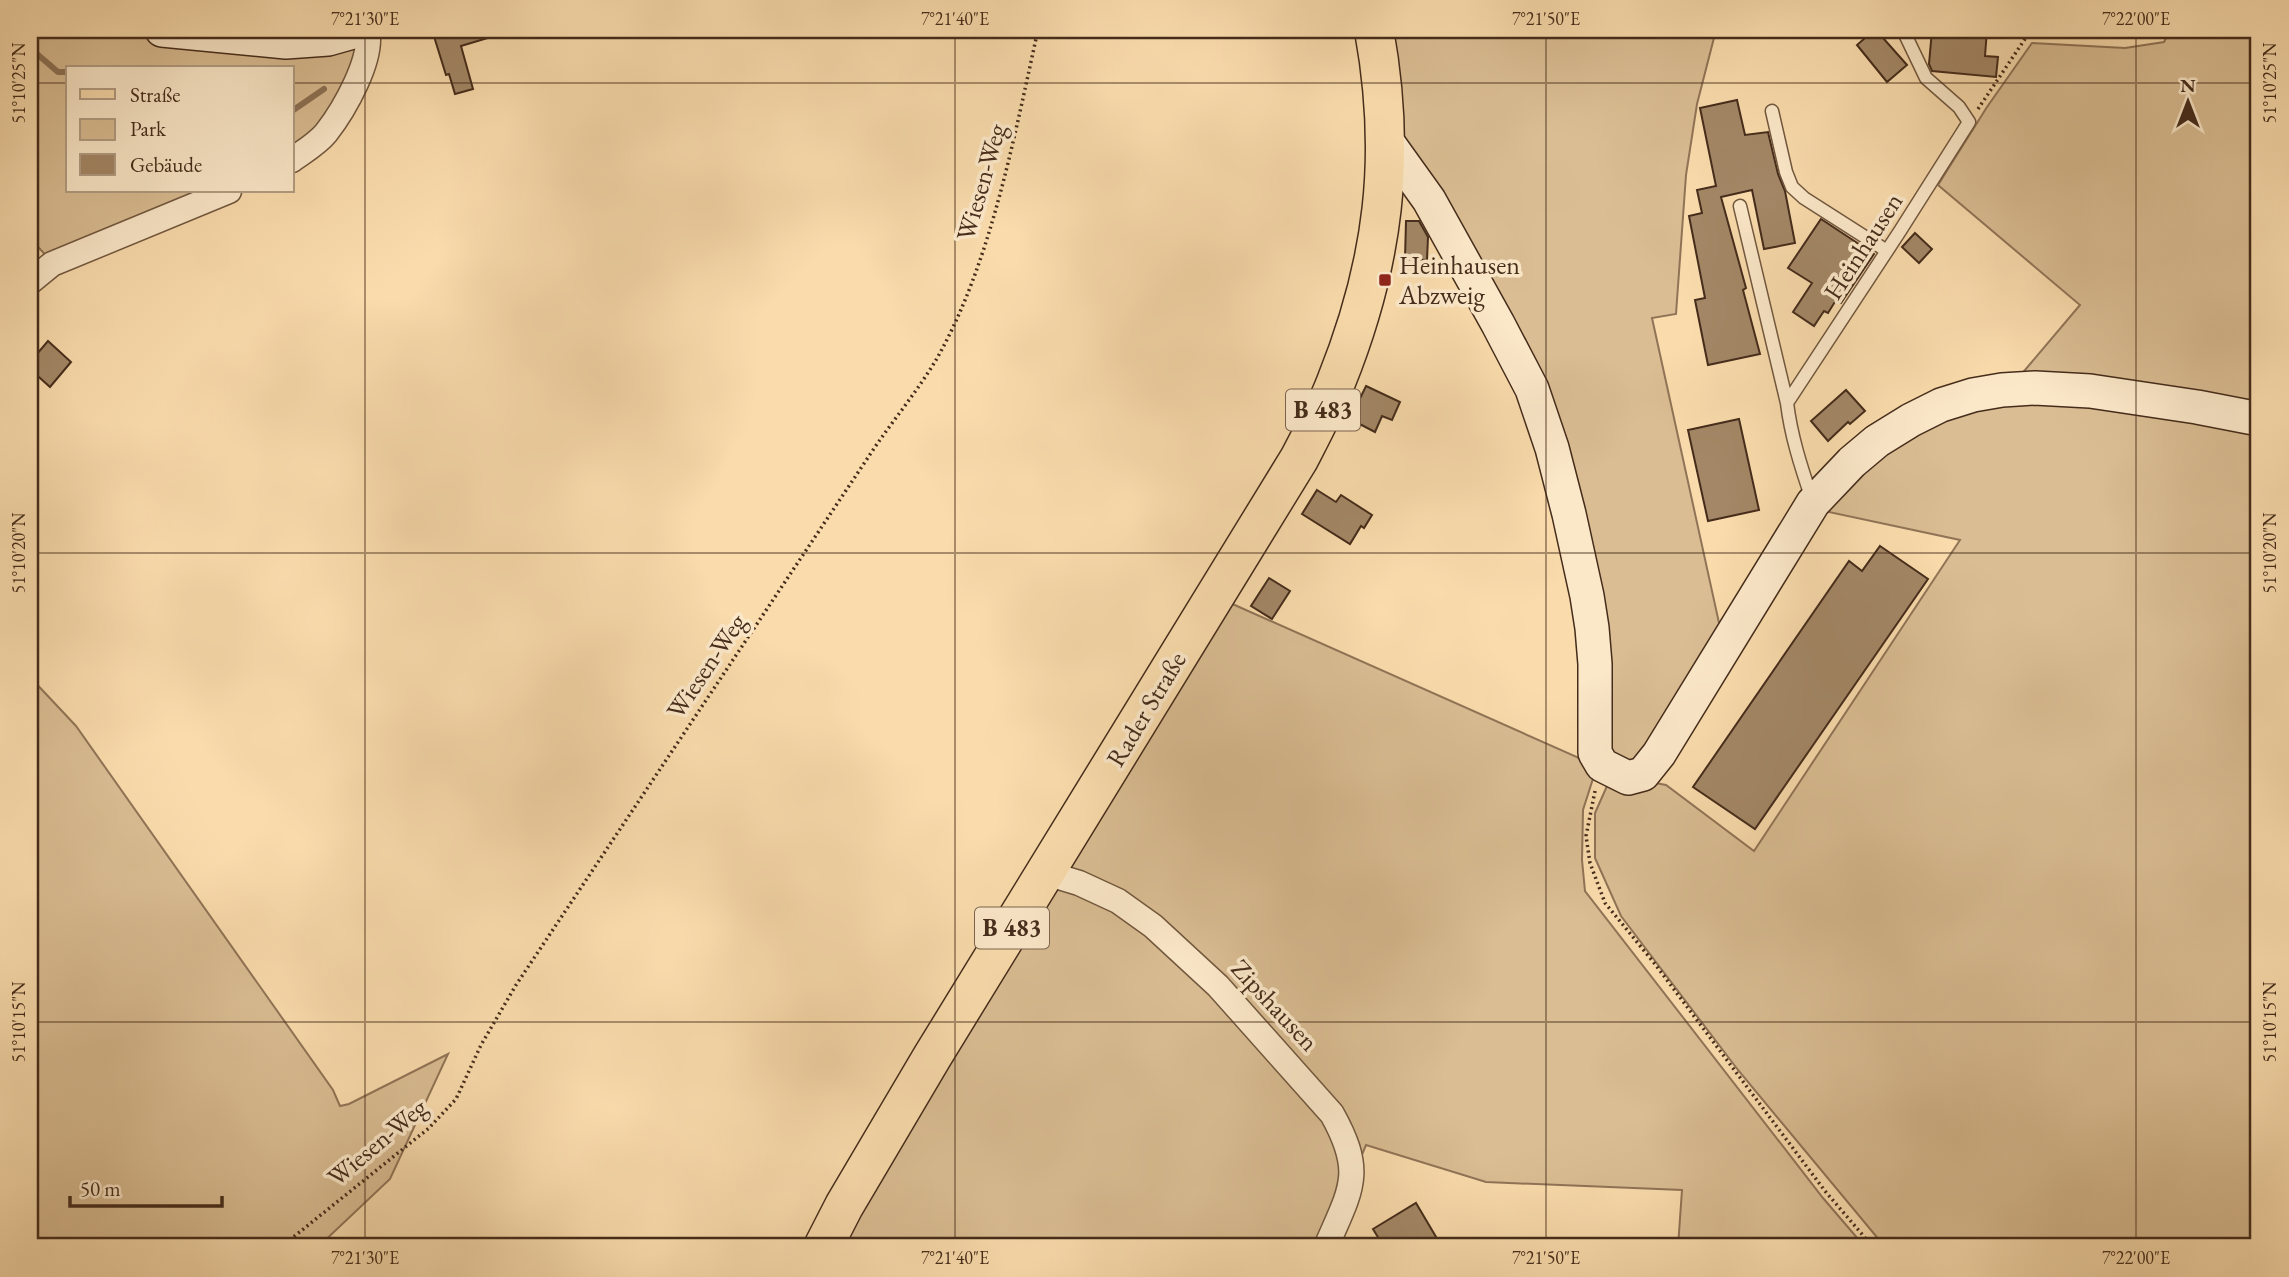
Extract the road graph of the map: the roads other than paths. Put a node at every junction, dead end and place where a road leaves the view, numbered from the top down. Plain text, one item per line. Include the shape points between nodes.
1 (162, 30) edge
2 (360, 30) edge
3 (367, 30) edge
4 (1374, 30) edge
5 (1903, 30) edge
6 (1773, 111) dead end
7 (1386, 140) junction
8 (294, 158) edge
9 (227, 192) edge
10 (1740, 206) dead end
11 (1887, 251) junction
12 (30, 282) edge
13 (1787, 403) junction
14 (2259, 419) edge
15 (1813, 503) junction
16 (1046, 873) junction
17 (823, 1247) edge
18 (1326, 1247) edge

1 - 2 street via 286,42 328,39
3 - 8 street via 370,41 351,93 325,134
4 - 7 main road, B 483
5 - 11 lane, Heinhausen via 1926,78 1969,122
6 - 11 lane via 1792,187
7 - 15 street via 1429,200 1536,401 1587,596 1595,664 1595,753 1602,765 1628,778 1643,774 1693,702
7 - 16 main road, Rader Straße / B 483 via 1378,247 1336,383 1299,459
9 - 12 street via 52,264
10 - 13 lane
11 - 13 lane, Heinhausen
13 - 15 lane
14 - 15 street via 2090,391 2002,390 1941,405 1911,420 1860,455
16 - 17 main road, Rader Straße / B 483 via 925,1068
16 - 18 street, Zipshausen via 1118,901 1153,926 1218,986 1332,1114 1346,1138 1352,1177

